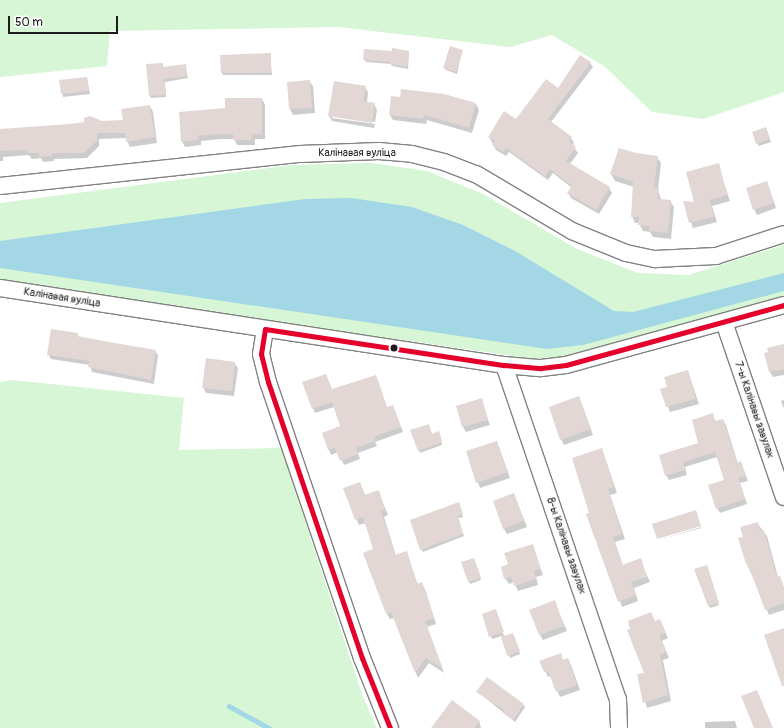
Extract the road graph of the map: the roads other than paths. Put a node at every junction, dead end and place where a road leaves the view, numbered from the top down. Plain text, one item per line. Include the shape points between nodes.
1 (0, 186) edge
2 (784, 234) edge
3 (0, 288) edge
4 (784, 305) edge
5 (724, 322) junction
6 (265, 329) junction
7 (504, 365) junction
8 (784, 497) edge
9 (390, 728) edge
10 (619, 728) edge

1 - 2 street, Калінавая вуліца via 300,154 379,151 418,156 476,174 572,231 599,244 633,255 655,259 716,256
3 - 6 street, Калінавая вуліца
4 - 5 street, Калінавая вуліца
5 - 7 street, Калінавая вуліца via 566,364 541,368
5 - 8 street, 7-ы Калінавы завулак
6 - 7 street, Калінавая вуліца
6 - 9 street via 261,354 268,382 362,658
7 - 10 street, 8-ы Калінавы завулак via 618,699

